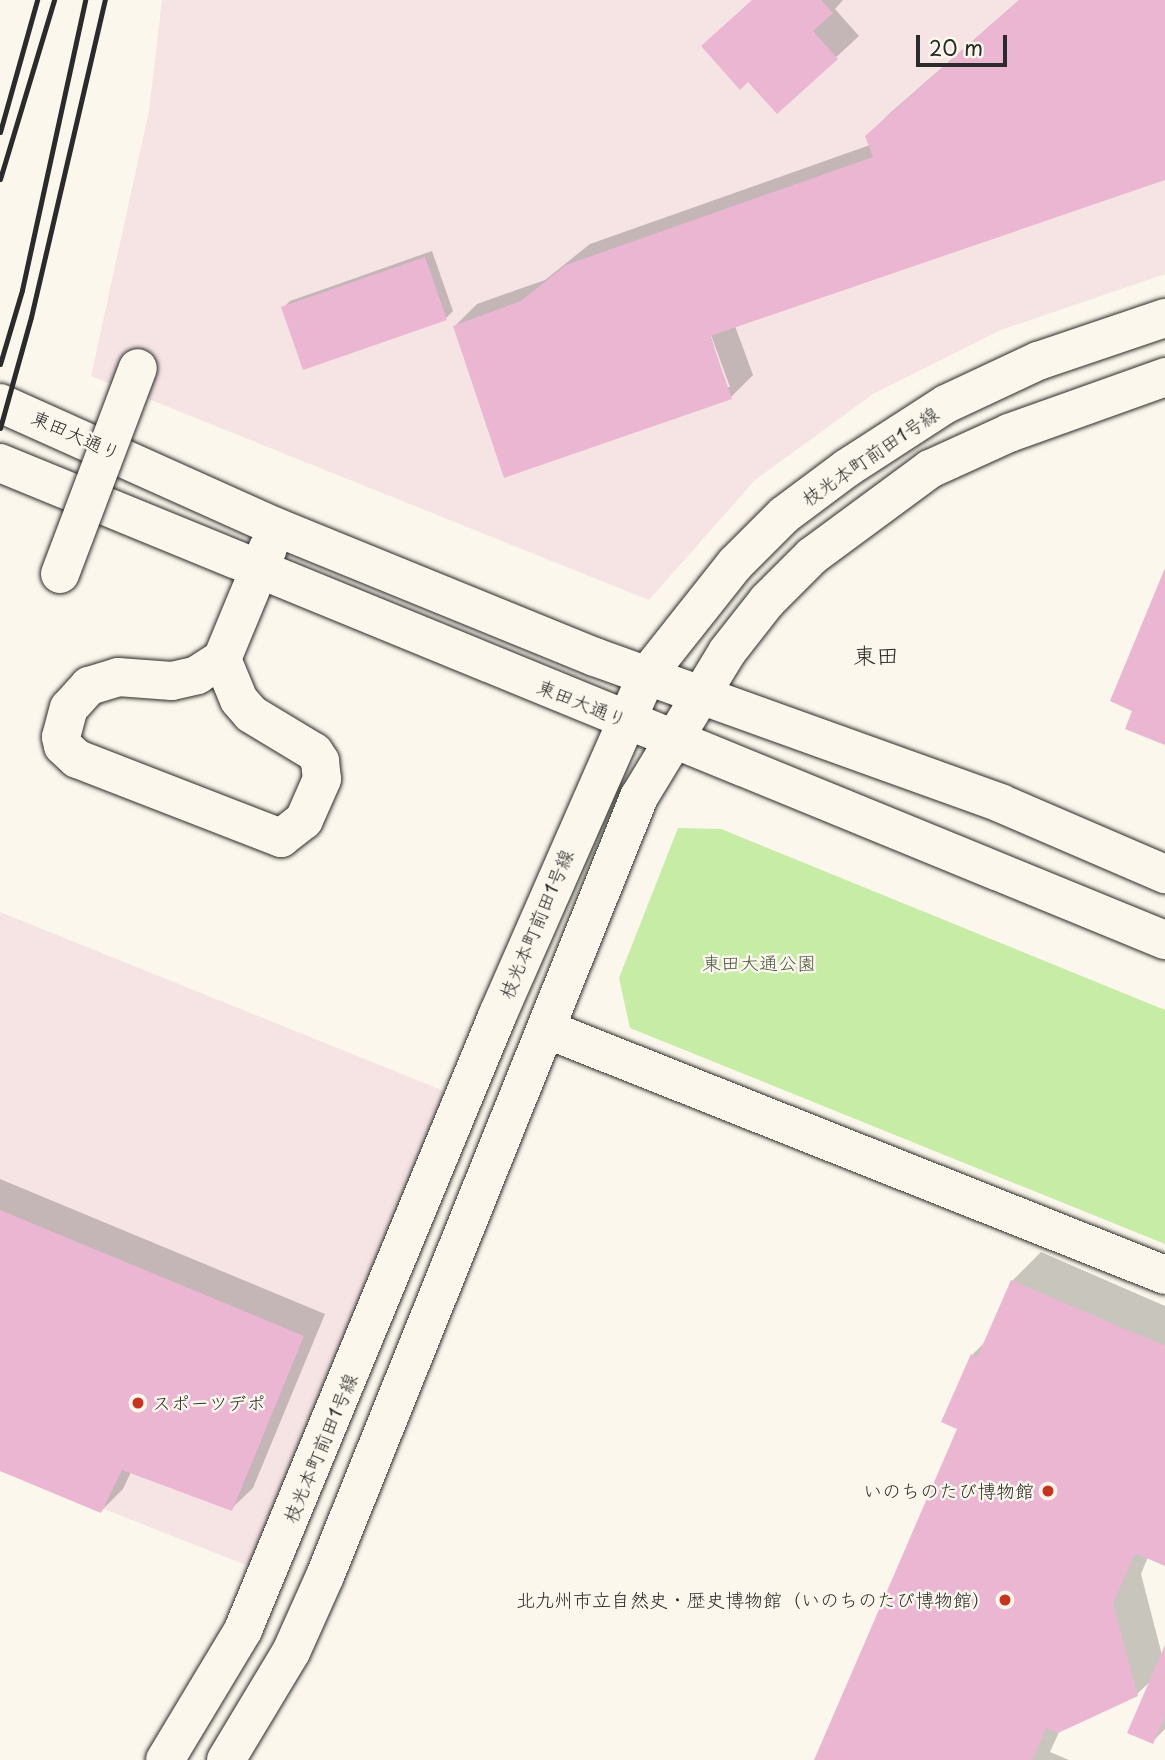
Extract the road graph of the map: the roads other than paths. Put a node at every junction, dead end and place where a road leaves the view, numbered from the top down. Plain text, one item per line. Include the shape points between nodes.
1 (1165, 318) edge
2 (138, 368) dead end
3 (1165, 377) edge
4 (0, 403) edge
5 (0, 463) edge
6 (276, 527) junction
7 (259, 571) junction
8 (60, 574) dead end
9 (222, 659) junction
10 (647, 675) junction
11 (699, 698) junction
12 (624, 721) junction
13 (673, 738) junction
14 (1165, 874) edge
15 (1165, 940) edge
16 (545, 1029) junction
17 (1165, 1275) edge
18 (175, 1747) edge
19 (224, 1760) edge

1 - 10 street, 枝光本町前田1号線 via 1038,361 946,404 847,468 785,515 735,564
2 - 8 street, bridge
3 - 11 street via 1009,433 930,469 812,556 730,647
4 - 6 street, 東田大通り
5 - 7 street, 東田大通り
6 - 7 street
6 - 10 street, 東田大通り
7 - 9 street
7 - 12 street, 東田大通り
9 - 9 street via 239,700 251,715 314,752 320,761 322,779 304,820 281,838 77,759 63,746 61,728 69,708 89,686 118,677 172,681 197,675
10 - 11 street, 東田大通り
10 - 12 street, 枝光本町前田1号線
11 - 13 street
11 - 14 street, 東田大通り via 1000,803
12 - 13 street, 東田大通り
12 - 18 street, 枝光本町前田1号線 via 243,1630
13 - 15 street, 東田大通り
13 - 16 street via 639,797
16 - 17 street
16 - 19 street via 325,1576 291,1652
18 - 19 street

